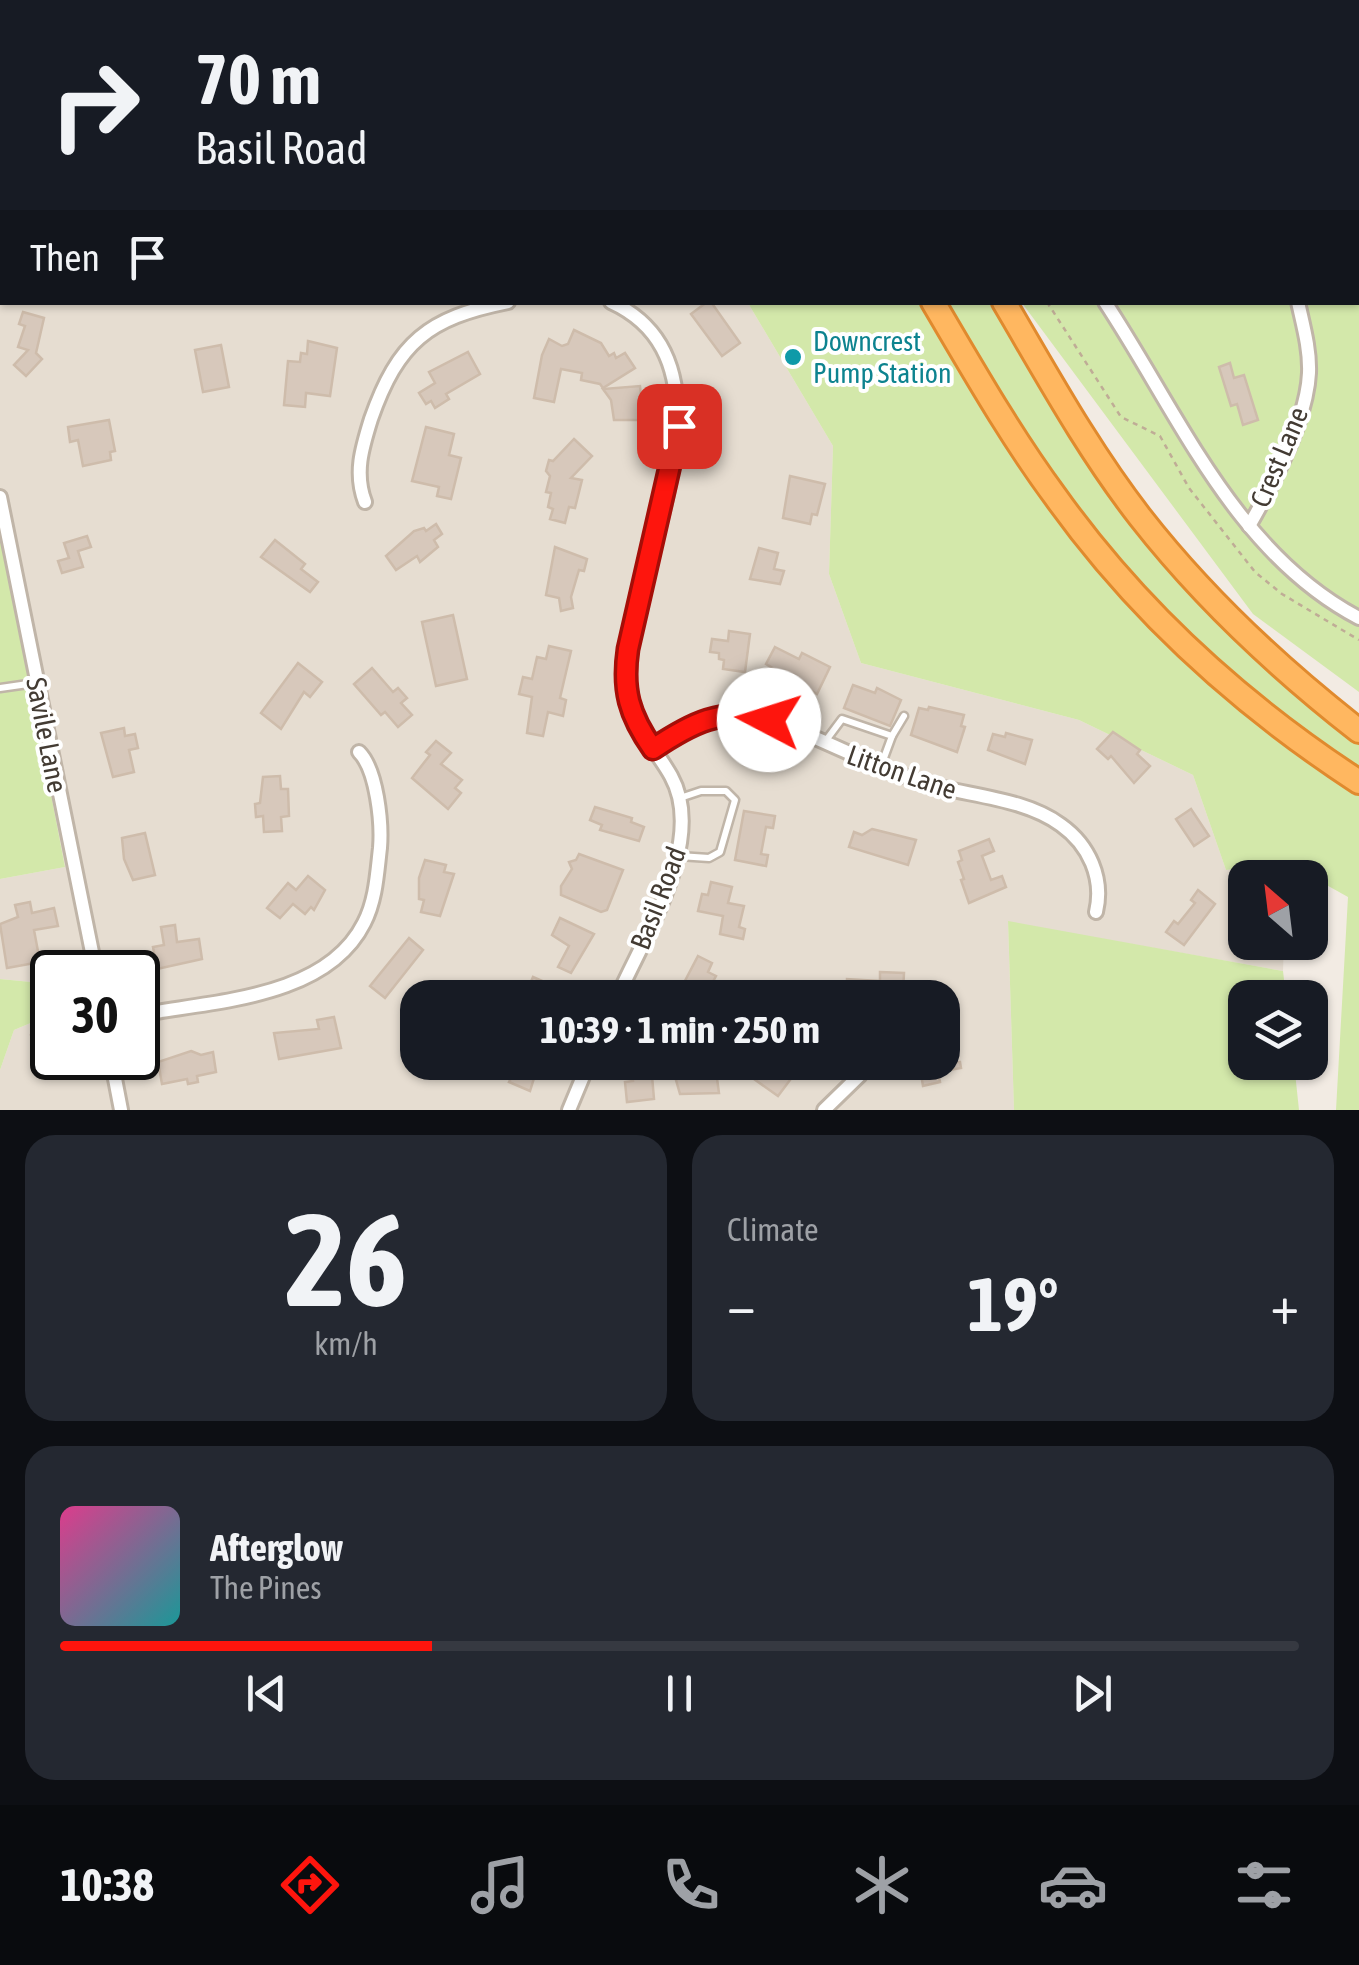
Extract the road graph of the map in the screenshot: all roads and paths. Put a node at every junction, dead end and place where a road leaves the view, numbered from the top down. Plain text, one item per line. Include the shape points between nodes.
1 (497, 305) edge
2 (616, 305) edge
3 (935, 305) edge
4 (1006, 305) edge
5 (1049, 305) edge
6 (1107, 305) edge
7 (1299, 305) edge
8 (0, 497) edge
9 (364, 502) dead end
10 (1248, 526) junction
11 (1359, 618) edge
12 (1359, 640) edge
13 (37, 682) junction
14 (0, 688) edge
15 (904, 716) dead end
16 (1359, 731) edge
17 (892, 736) junction
18 (823, 744) junction
19 (653, 749) junction
20 (359, 752) dead end
21 (880, 768) junction
22 (1359, 782) edge
23 (680, 798) junction
24 (678, 856) junction
25 (1096, 912) dead end
26 (92, 950) edge
27 (625, 980) edge
28 (160, 1011) edge
29 (115, 1080) edge
30 (581, 1080) edge
31 (855, 1080) edge
32 (121, 1110) edge
33 (568, 1110) edge
34 (824, 1110) edge

1 - 9 street via 442,320 396,361 359,462
2 - 19 street, Basil Road via 663,348 680,407 624,678 632,716
3 - 22 highway via 1055,497 1139,599 1235,691
4 - 16 highway via 1090,446 1190,578 1276,663
5 - 12 path via 1121,417 1160,436 1189,488 1255,572
6 - 10 street
7 - 10 street, Crest Lane via 1308,351 1306,391
8 - 13 street, Savile Lane
10 - 11 street, Crest Lane via 1306,586
13 - 14 lane
13 - 26 street, Savile Lane
15 - 17 lane
17 - 18 lane via 842,718
17 - 21 lane
18 - 19 street, Litton Lane via 738,713 689,725
18 - 21 street, Litton Lane
19 - 23 street, Basil Road
20 - 28 street via 369,768 380,837 375,892 356,938 303,981
21 - 25 street, Litton Lane via 1065,827 1090,857 1100,886
23 - 24 street, Basil Road
23 - 24 lane via 726,791 735,800 720,852
24 - 27 street, Basil Road
29 - 32 street
30 - 33 street
31 - 34 street

